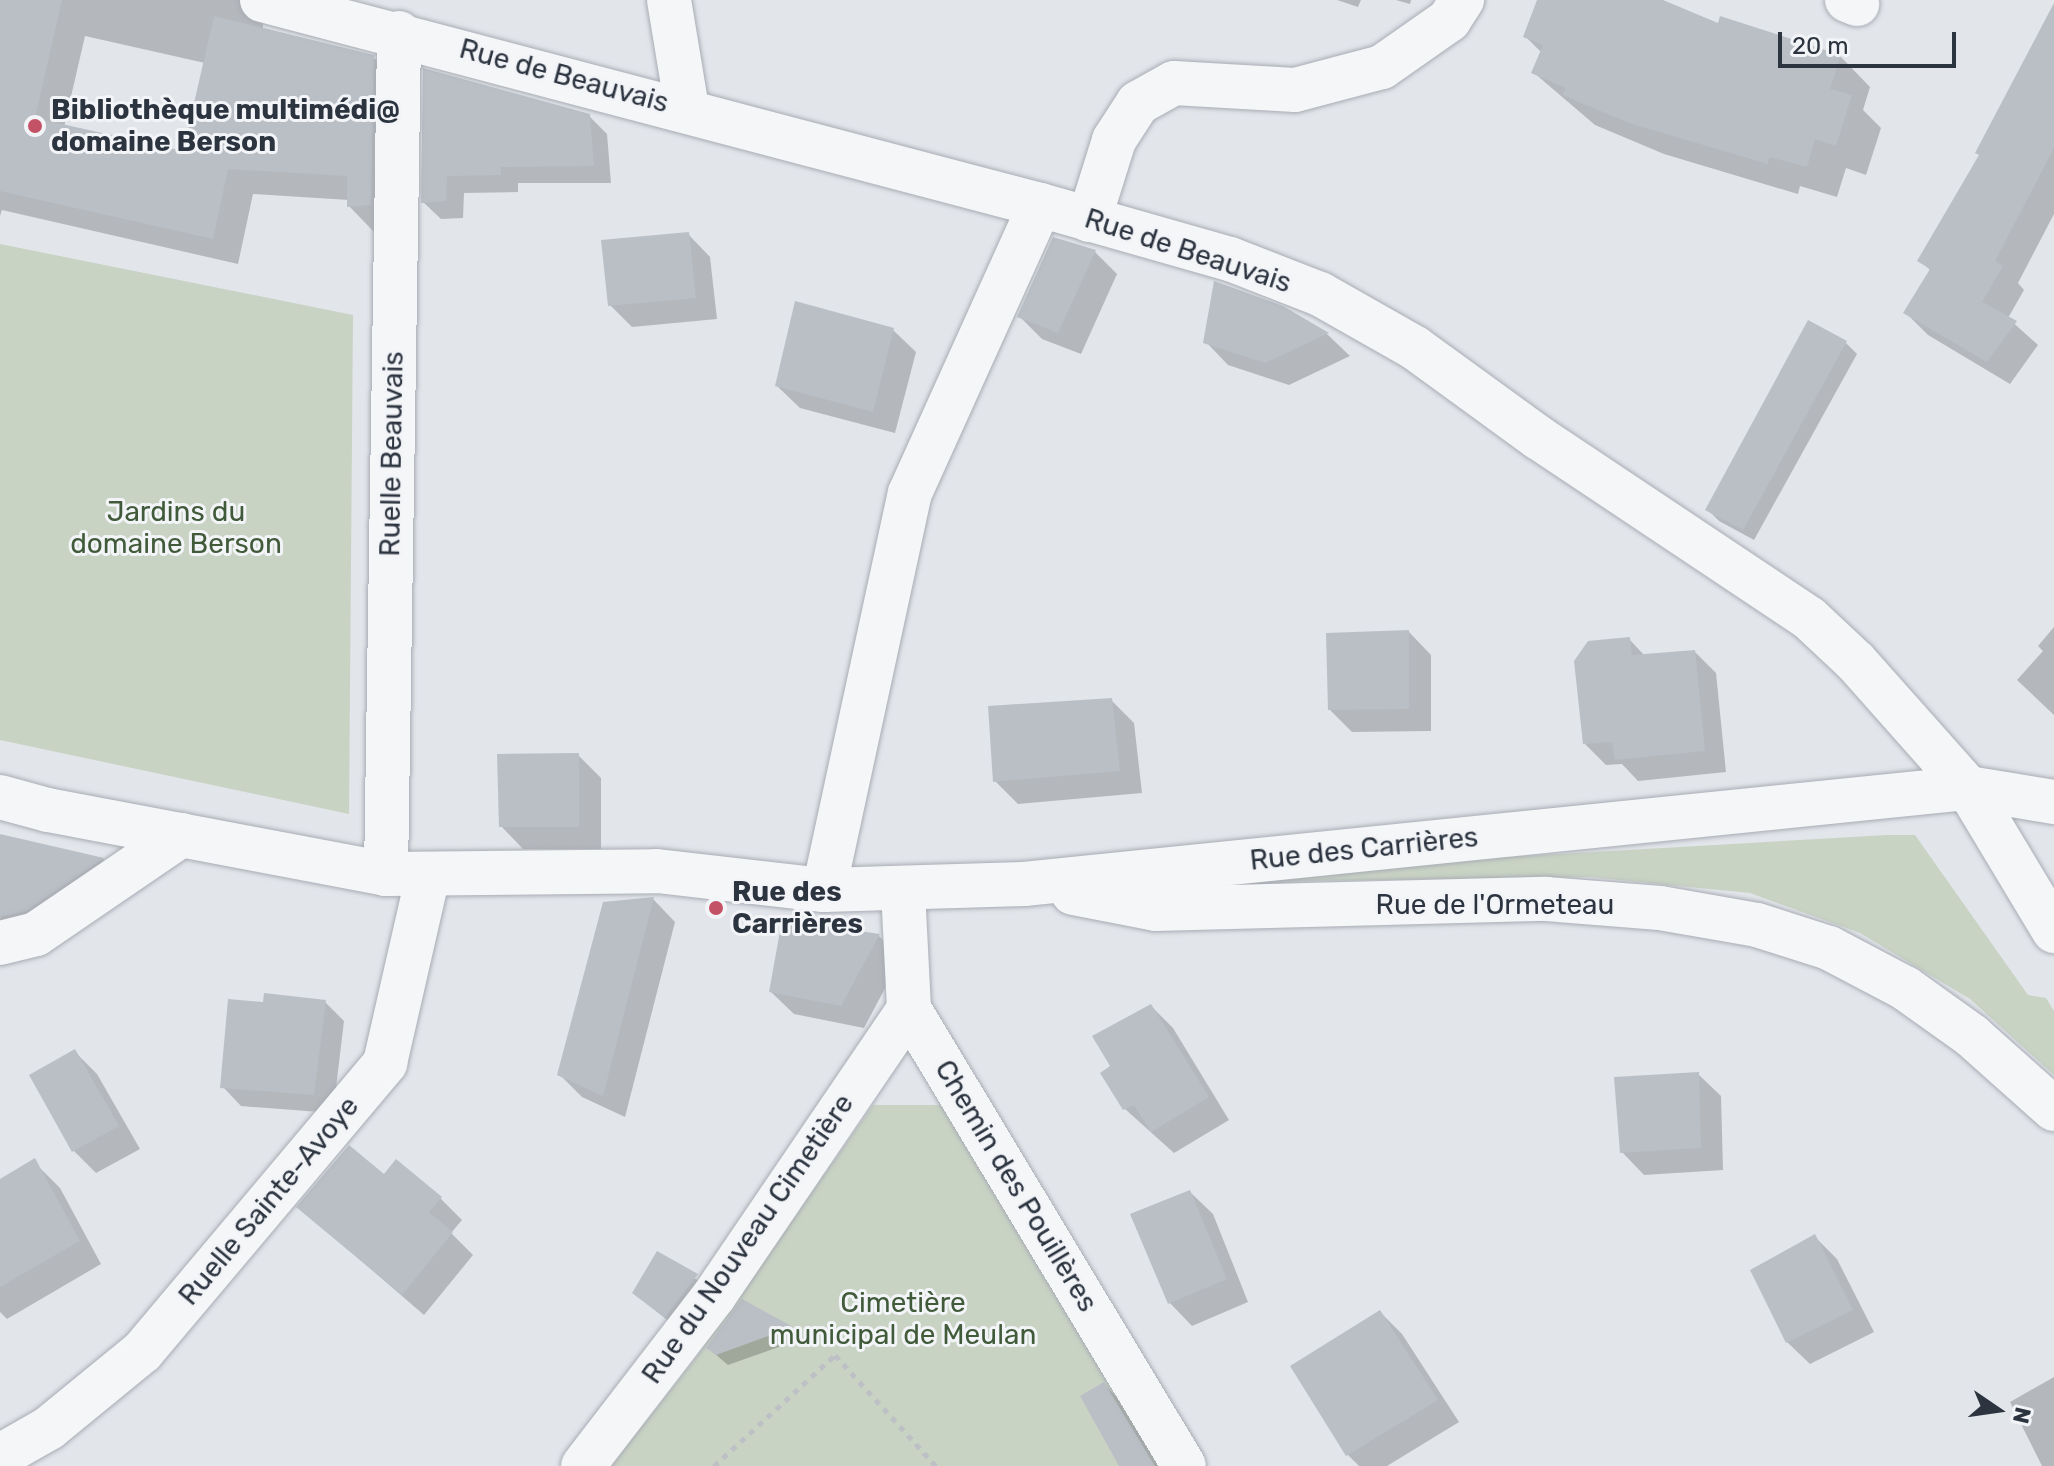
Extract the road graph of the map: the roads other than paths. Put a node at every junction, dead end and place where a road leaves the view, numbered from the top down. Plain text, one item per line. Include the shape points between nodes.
1 (262, 0) edge
2 (669, 0) edge
3 (1462, 0) edge
4 (399, 33) junction
5 (687, 109) junction
6 (1040, 205) junction
7 (1089, 220) junction
8 (1968, 788) junction
9 (0, 797) edge
10 (2054, 802) edge
11 (181, 835) junction
12 (386, 874) junction
13 (428, 875) junction
14 (1024, 884) junction
15 (824, 890) junction
16 (903, 890) junction
17 (2054, 931) edge
18 (0, 943) edge
19 (909, 1009) junction
20 (2054, 1109) edge
21 (0, 1456) edge
22 (583, 1466) edge
23 (1184, 1466) edge

1 - 4 street, Rue de Beauvais
2 - 5 street
3 - 7 street via 1449,20 1382,67 1295,90 1174,83 1138,103 1114,140
4 - 5 street, Rue de Beauvais
4 - 12 street, Ruelle Beauvais
5 - 6 street, Rue de Beauvais
6 - 7 street, Rue de Beauvais
6 - 15 street via 910,493
7 - 8 street, Rue de Beauvais via 1230,259 1320,294 1415,348 1539,438 1809,618 1856,662
8 - 10 street, Rue des Carrières
8 - 14 street, Rue des Carrières
8 - 17 street, Rue de Beauvais
9 - 11 street, Rue des Carrières
11 - 12 street, Rue des Carrières
11 - 18 street via 36,934
12 - 13 street, Rue des Carrières
13 - 15 street, Rue des Carrières via 657,871
13 - 21 street, Ruelle Sainte-Avoye via 385,1063 142,1352 49,1428
14 - 16 street, Rue des Carrières
14 - 20 street, Rue de l'Ormeteau via 1155,909 1546,899 1660,908 1757,925 1829,948 1905,988 1972,1036
15 - 16 street, Rue des Carrières
16 - 19 street, Chemin des Pouillères
19 - 22 street, Rue du Nouveau Cimetière via 714,1296
19 - 23 street, Chemin des Pouillères

